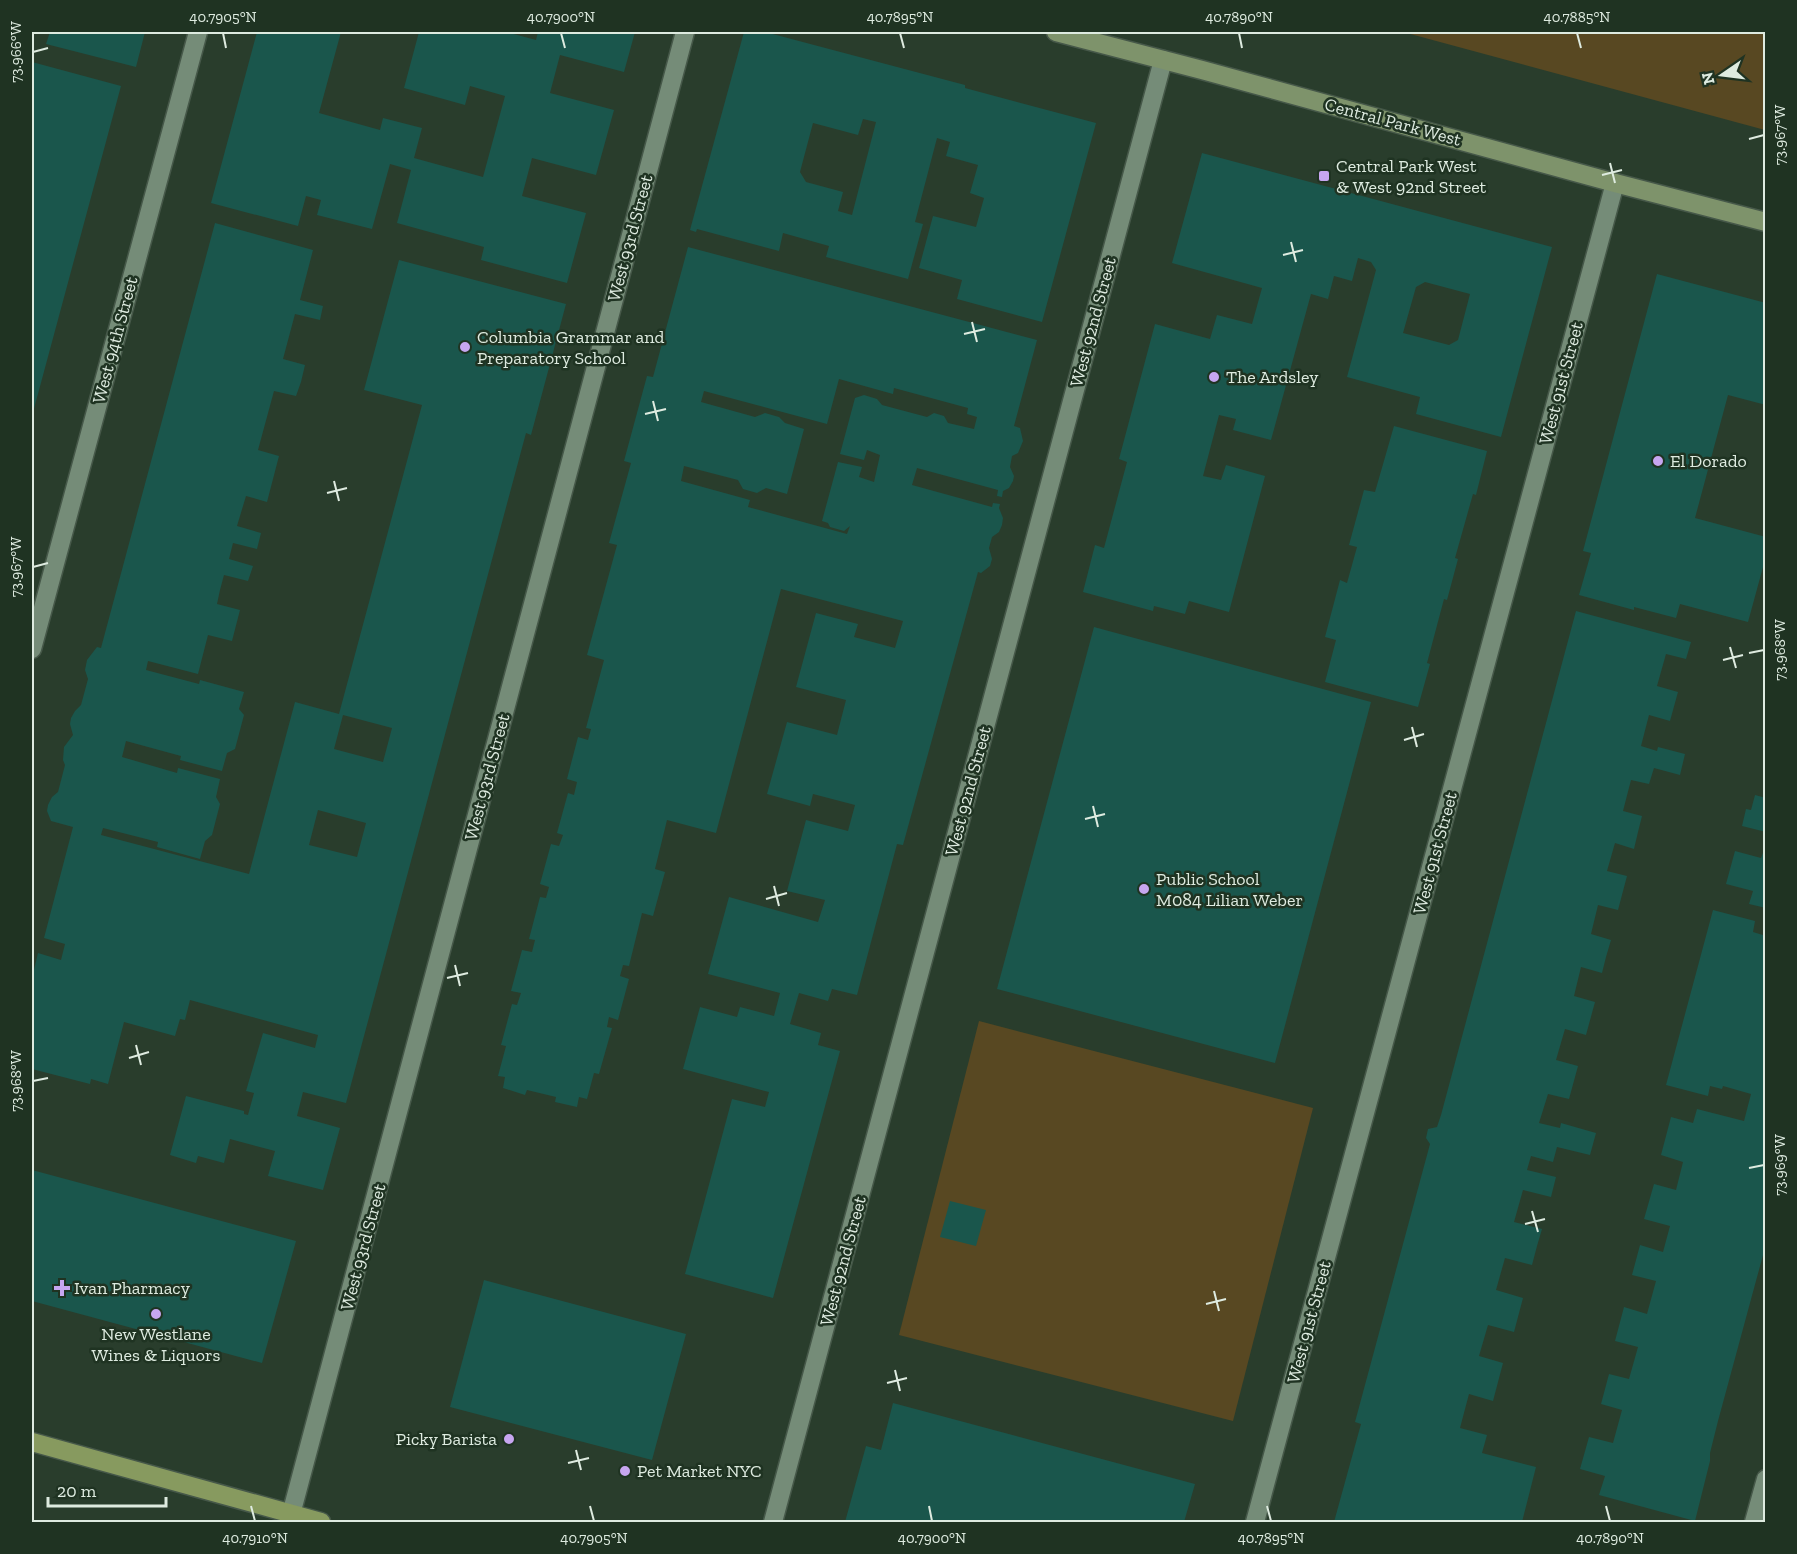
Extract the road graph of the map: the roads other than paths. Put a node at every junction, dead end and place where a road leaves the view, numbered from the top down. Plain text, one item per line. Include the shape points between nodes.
1 (198, 32) edge
2 (685, 32) edge
3 (1056, 32) edge
4 (1163, 60) junction
5 (1615, 183) junction
6 (1766, 222) edge
7 (32, 649) edge
8 (32, 1442) edge
9 (1766, 1479) edge
10 (290, 1519) edge
11 (321, 1522) edge
12 (773, 1522) edge
13 (1255, 1522) edge
14 (1754, 1522) edge

1 - 7 street, West 94th Street
2 - 10 street, West 93rd Street
3 - 4 main road, Central Park West
4 - 5 main road, Central Park West
4 - 12 street, West 92nd Street
5 - 6 main road, Central Park West
5 - 13 street, West 91st Street
8 - 10 main road
9 - 14 street
10 - 11 main road

